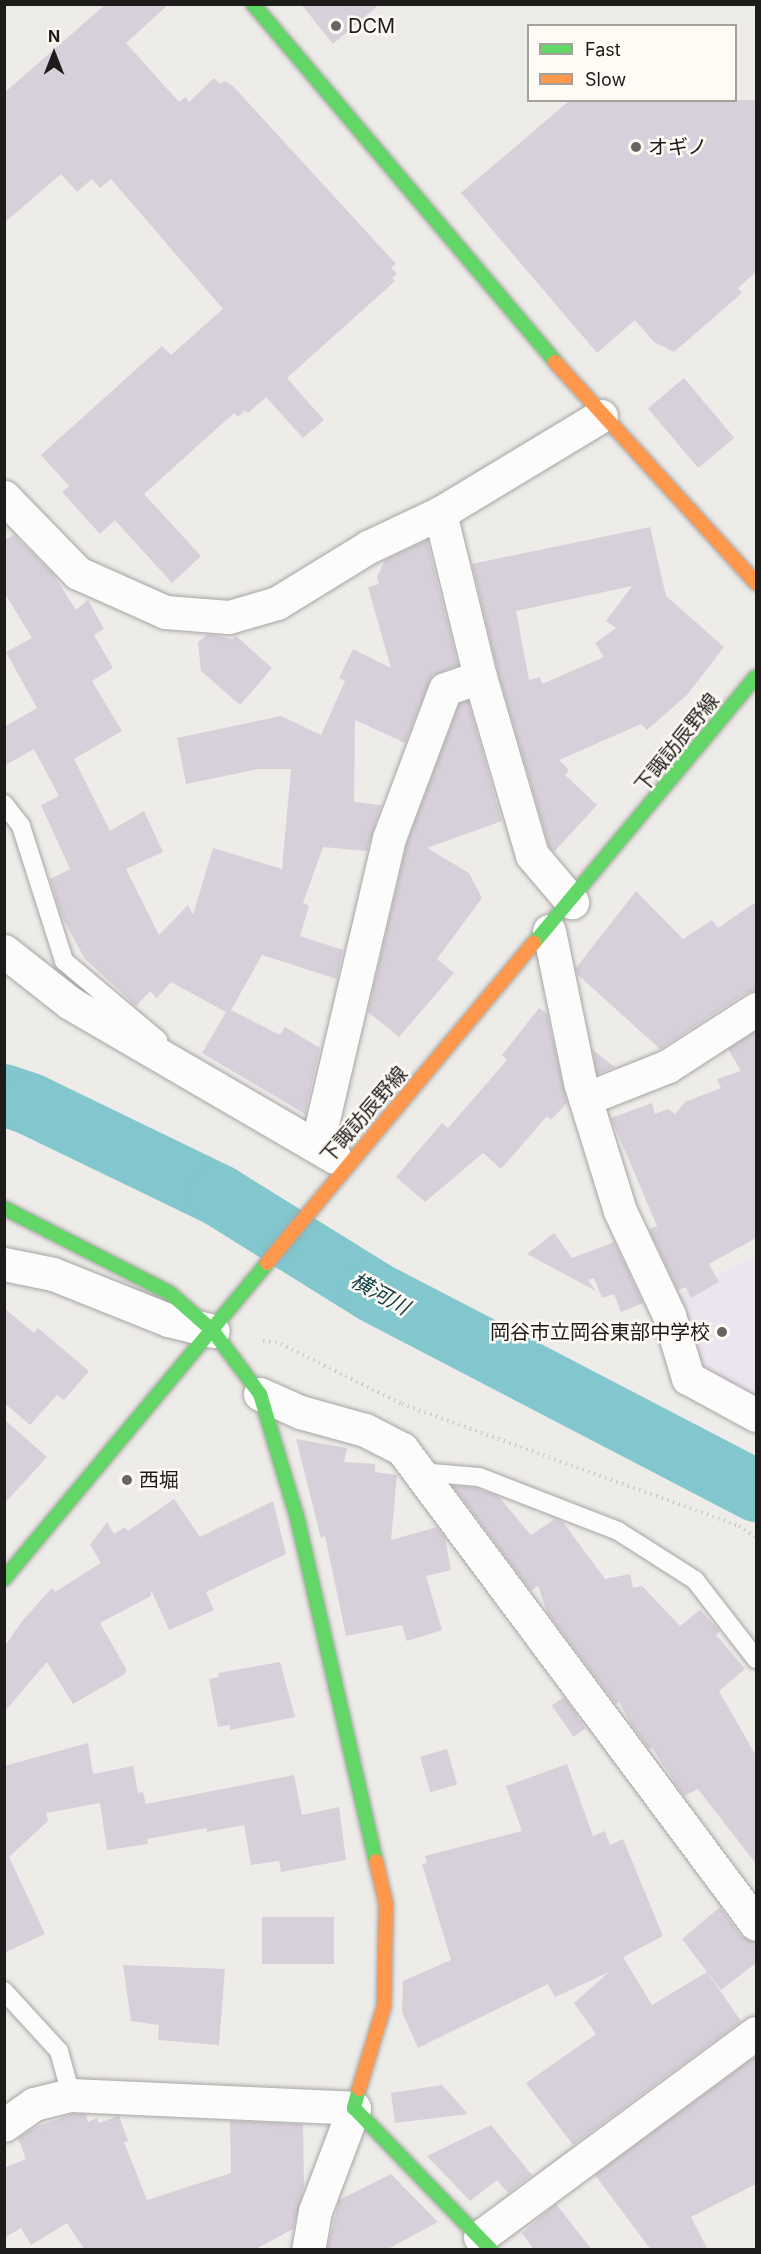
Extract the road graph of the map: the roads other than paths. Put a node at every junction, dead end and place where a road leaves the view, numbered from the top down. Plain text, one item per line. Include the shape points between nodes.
1 (253, 4) edge
2 (601, 416) junction
3 (4, 497) edge
4 (440, 513) junction
5 (756, 583) edge
6 (480, 677) junction
7 (756, 677) edge
8 (4, 804) edge
9 (572, 902) junction
10 (549, 931) junction
11 (4, 951) edge
12 (756, 1009) edge
13 (154, 1053) junction
14 (585, 1099) junction
15 (317, 1145) junction
16 (343, 1169) junction
17 (4, 1208) edge
18 (4, 1264) edge
19 (221, 1319) junction
20 (260, 1394) junction
21 (756, 1415) edge
22 (419, 1472) junction
23 (4, 1579) edge
24 (756, 1659) edge
25 (756, 1924) edge
26 (4, 1991) edge
27 (756, 2033) edge
28 (71, 2095) junction
29 (354, 2108) junction
30 (4, 2125) edge
31 (486, 2243) edge
32 (308, 2250) edge

1 - 2 street
2 - 4 street
2 - 5 street
3 - 4 street via 78,573 165,612 229,617 277,603 368,547
4 - 6 street
6 - 9 street via 532,855
6 - 15 street via 445,689 389,838
7 - 9 street, 下諏訪辰野線
8 - 13 lane via 21,826 64,961 159,1041
9 - 10 street, 下諏訪辰野線
10 - 14 street
10 - 16 street, 下諏訪辰野線
11 - 13 street via 70,1003
12 - 14 street via 668,1066
13 - 15 street
14 - 21 street via 620,1211 669,1315 688,1378
15 - 16 street
16 - 19 street, 下諏訪辰野線
17 - 19 street
18 - 19 street via 53,1274 168,1320
19 - 20 street
19 - 23 street, 下諏訪辰野線
20 - 22 street via 300,1412 365,1430 402,1449
20 - 29 street via 297,1517 386,1904 384,2006
22 - 24 lane via 479,1477 618,1531 695,1580
22 - 25 street
26 - 28 lane via 59,2050
27 - 31 street
28 - 29 street
28 - 30 street via 34,2104
29 - 31 street
29 - 32 street via 315,2211

